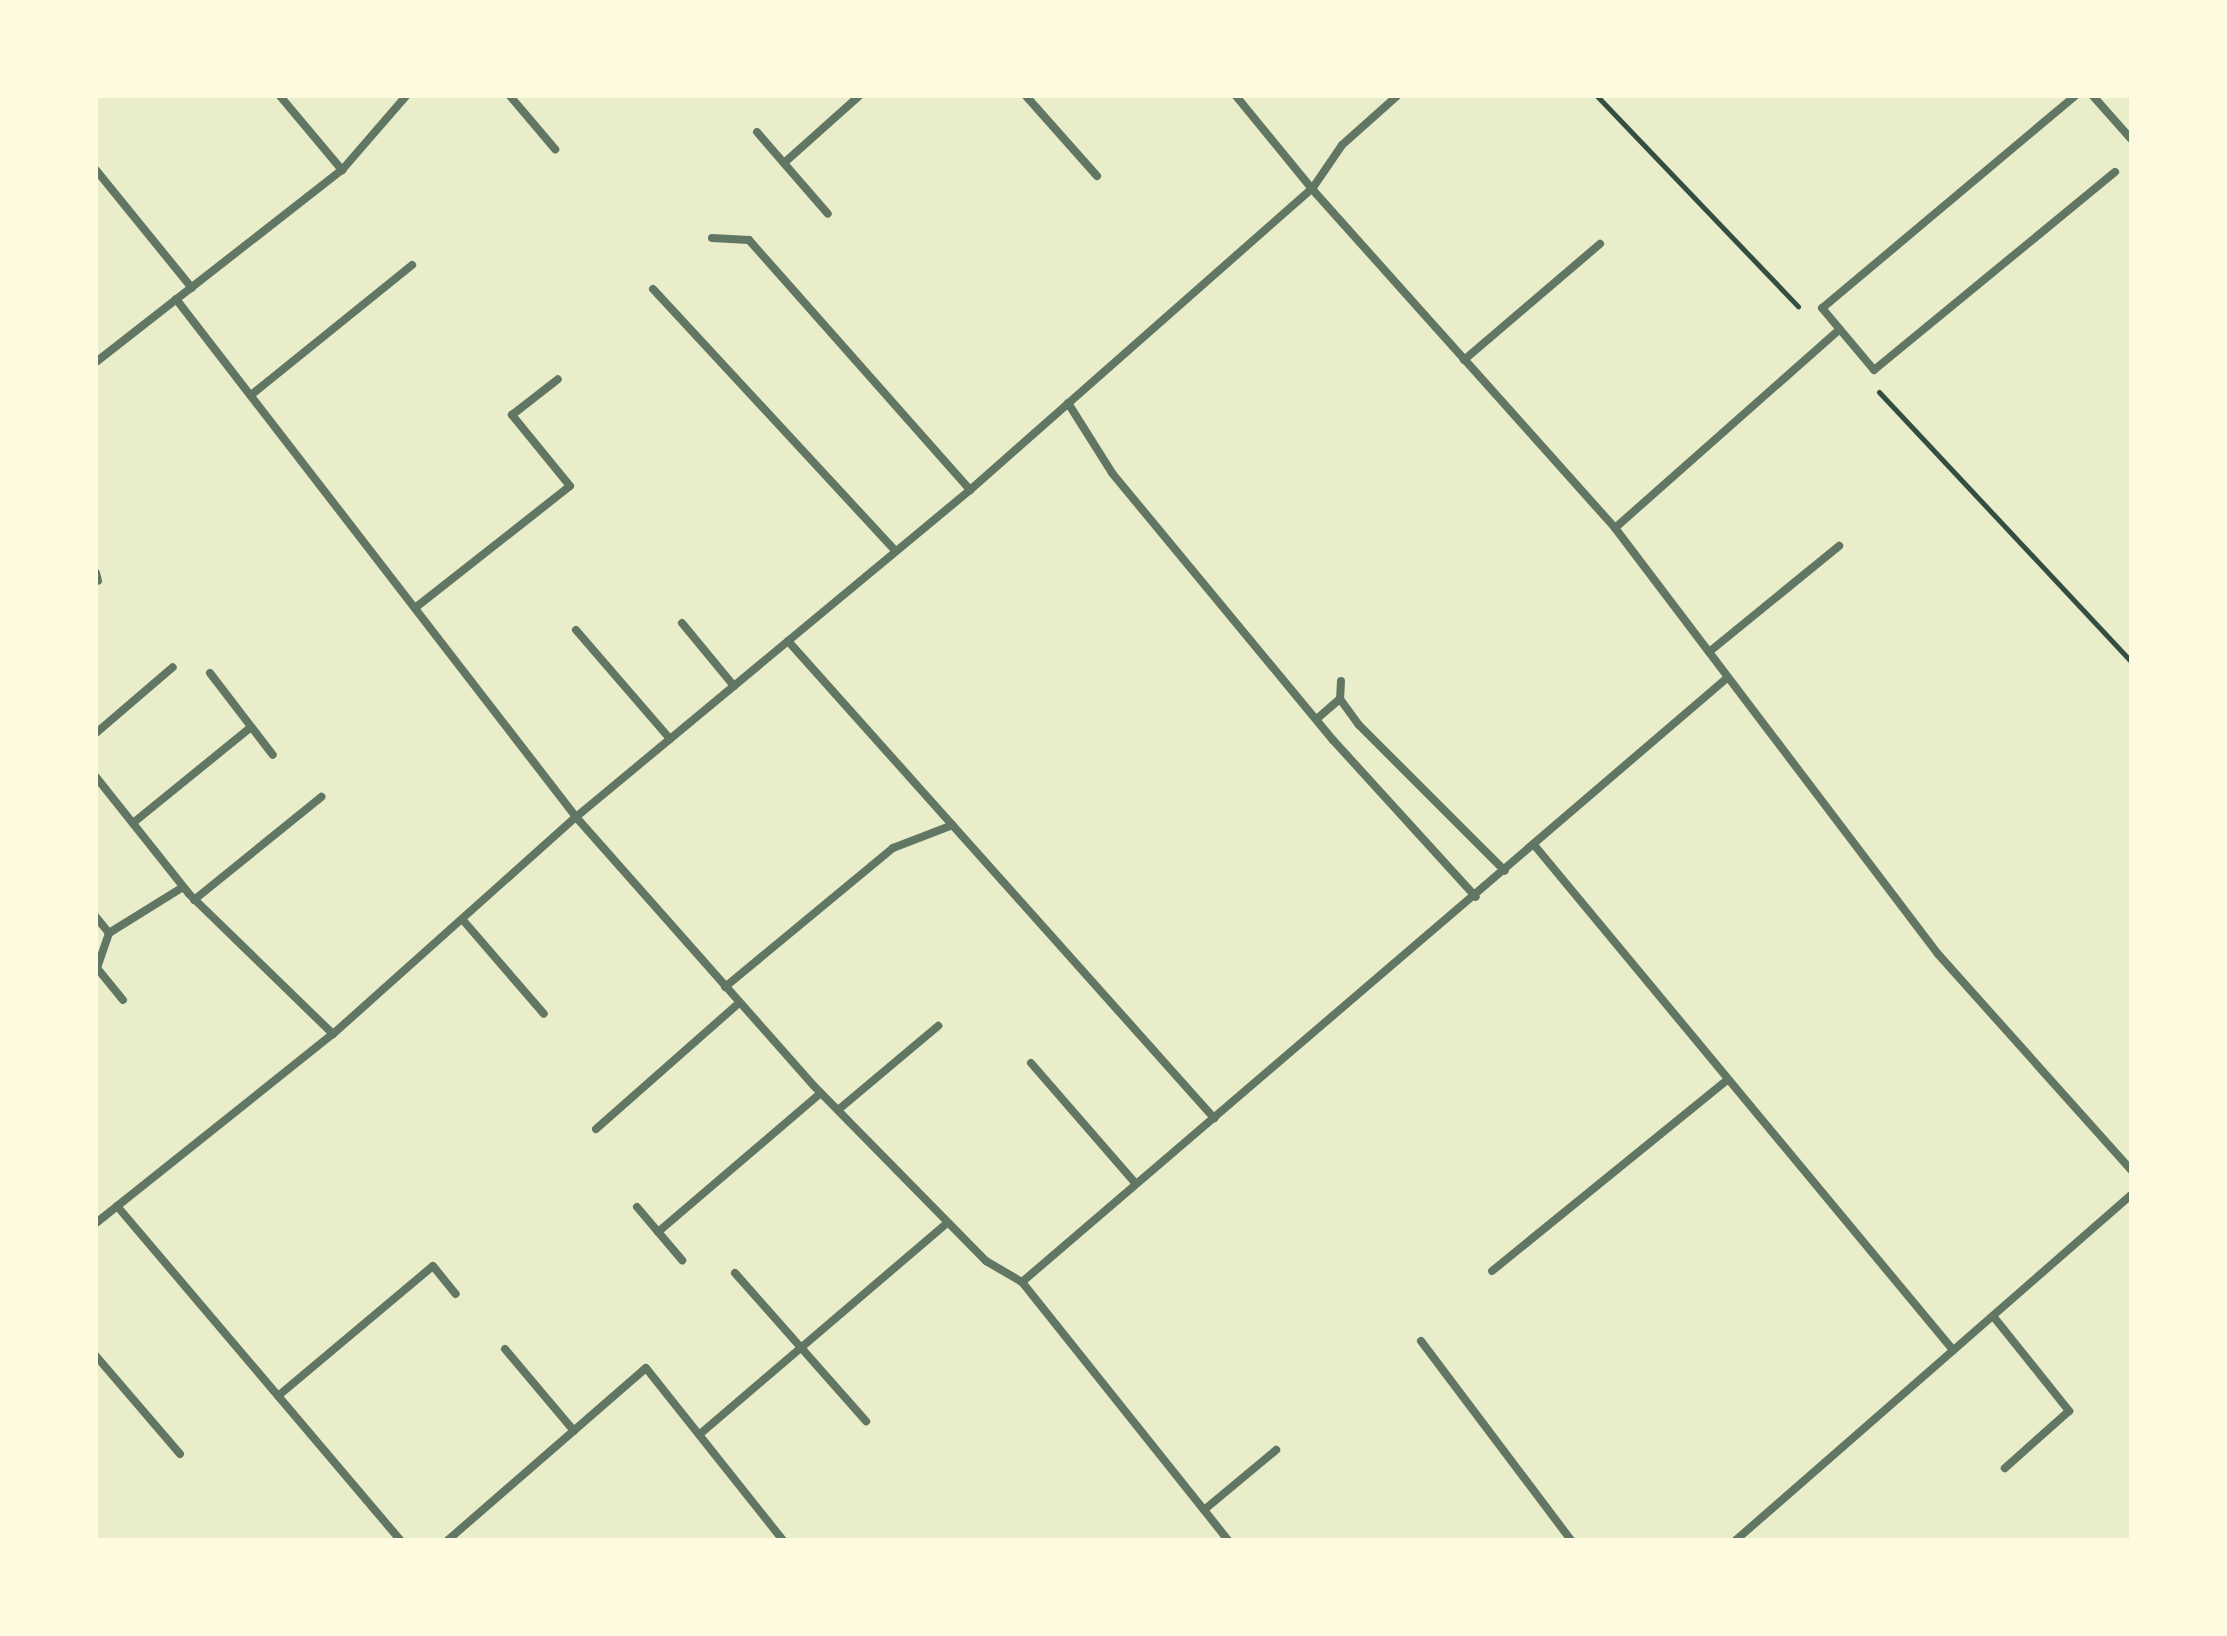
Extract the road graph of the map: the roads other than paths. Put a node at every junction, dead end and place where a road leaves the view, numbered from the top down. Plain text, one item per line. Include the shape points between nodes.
1 (280, 96) edge
2 (406, 96) edge
3 (510, 96) edge
4 (859, 96) edge
5 (1026, 96) edge
6 (1236, 96) edge
7 (1397, 96) edge
8 (2075, 96) edge
9 (2093, 96) edge
10 (757, 132) dead end
11 (2131, 139) edge
12 (555, 149) dead end
13 (784, 163) junction
14 (96, 170) edge
15 (342, 170) junction
16 (2115, 172) dead end
17 (1097, 176) dead end
18 (1312, 189) junction
19 (828, 214) dead end
20 (712, 238) dead end
21 (1600, 244) dead end
22 (412, 265) dead end
23 (192, 288) junction
24 (653, 289) dead end
25 (176, 299) junction
26 (1840, 329) junction
27 (1464, 360) junction
28 (96, 362) edge
29 (558, 379) dead end
30 (251, 395) junction
31 (1068, 403) junction
32 (970, 490) junction
33 (1615, 528) junction
34 (1839, 546) dead end
35 (896, 551) junction
36 (415, 608) junction
37 (682, 623) dead end
38 (576, 630) dead end
39 (788, 641) junction
40 (1709, 652) junction
41 (173, 667) dead end
42 (210, 673) dead end
43 (1727, 678) junction
44 (1341, 681) dead end
45 (734, 686) junction
46 (1340, 699) junction
47 (1319, 717) junction
48 (251, 727) junction
49 (96, 733) edge
50 (670, 739) junction
51 (273, 755) dead end
52 (96, 777) edge
53 (321, 797) dead end
54 (576, 817) junction
55 (133, 823) junction
56 (953, 825) junction
57 (1535, 846) junction
58 (1505, 871) junction
59 (183, 887) junction
60 (1476, 897) junction
61 (194, 900) junction
62 (96, 917) edge
63 (462, 919) junction
64 (109, 933) junction
65 (725, 987) junction
66 (123, 1000) dead end
67 (739, 1003) junction
68 (544, 1014) dead end
69 (938, 1026) dead end
70 (333, 1034) junction
71 (1031, 1063) dead end
72 (1728, 1079) junction
73 (821, 1093) junction
74 (838, 1110) junction
75 (1214, 1118) junction
76 (596, 1129) dead end
77 (2131, 1170) edge
78 (1136, 1184) junction
79 (2131, 1195) edge
80 (117, 1206) junction
81 (637, 1207) dead end
82 (96, 1223) edge
83 (947, 1223) junction
84 (658, 1232) junction
85 (682, 1260) dead end
86 (1492, 1271) dead end
87 (735, 1273) dead end
88 (1022, 1282) junction
89 (456, 1294) dead end
90 (1993, 1316) junction
91 (1421, 1341) dead end
92 (802, 1347) junction
93 (505, 1349) dead end
94 (1953, 1350) junction
95 (96, 1356) edge
96 (278, 1396) junction
97 (866, 1421) dead end
98 (574, 1431) junction
99 (700, 1434) junction
100 (1276, 1450) dead end
101 (180, 1454) dead end
102 (2005, 1468) dead end
103 (1204, 1510) junction
104 (776, 1532) junction
105 (400, 1540) edge
106 (448, 1540) edge
107 (766, 1540) edge
108 (783, 1540) edge
109 (1228, 1540) edge
110 (1571, 1540) edge
111 (1736, 1540) edge

1 - 15 street
2 - 15 street
3 - 12 street
4 - 13 street
5 - 17 street
6 - 18 street
7 - 18 street via 1342,145
8 - 26 street via 1822,308
9 - 11 street
10 - 13 street
13 - 19 street
14 - 23 street
15 - 23 street
16 - 26 street via 1874,370
18 - 27 street
18 - 31 street
20 - 32 street via 749,240
21 - 27 street
22 - 30 street
23 - 25 street
24 - 35 street
25 - 28 street
25 - 30 street
26 - 33 street
27 - 33 street
29 - 36 street via 512,415 570,486
30 - 36 street
31 - 32 street
31 - 47 street via 1112,473
32 - 35 street
33 - 40 street
34 - 40 street
35 - 39 street
36 - 54 street
37 - 45 street
38 - 50 street
39 - 45 street
39 - 56 street
40 - 43 street
41 - 49 street
42 - 48 street
43 - 57 street
43 - 77 street via 1938,954
44 - 46 street
45 - 50 street
46 - 47 street
46 - 58 street via 1443,813
47 - 60 street via 1333,740
48 - 51 street
48 - 55 street
50 - 54 street
52 - 55 street
53 - 61 street
54 - 63 street
54 - 65 street
55 - 59 street
56 - 65 street via 893,848
56 - 75 street
57 - 58 street
57 - 72 street
58 - 60 street
59 - 61 street
59 - 64 street
60 - 75 street
61 - 70 street
62 - 64 street
63 - 68 street
63 - 70 street
64 - 66 street via 97,968
65 - 67 street
67 - 73 street
67 - 76 street
69 - 74 street
70 - 80 street
71 - 78 street
72 - 86 street
72 - 94 street
73 - 74 street
73 - 84 street
74 - 83 street
75 - 78 street
78 - 88 street
79 - 90 street
80 - 82 street
80 - 96 street
81 - 84 street
83 - 88 street via 986,1261
83 - 92 street
84 - 85 street
87 - 92 street
88 - 103 street
89 - 96 street via 433,1266
90 - 94 street
90 - 102 street via 2069,1411
91 - 110 street
92 - 97 street
92 - 99 street
93 - 98 street
94 - 111 street
95 - 101 street
96 - 105 street
98 - 99 street via 646,1368
98 - 106 street
99 - 104 street
100 - 103 street
103 - 109 street
104 - 107 street
104 - 108 street

